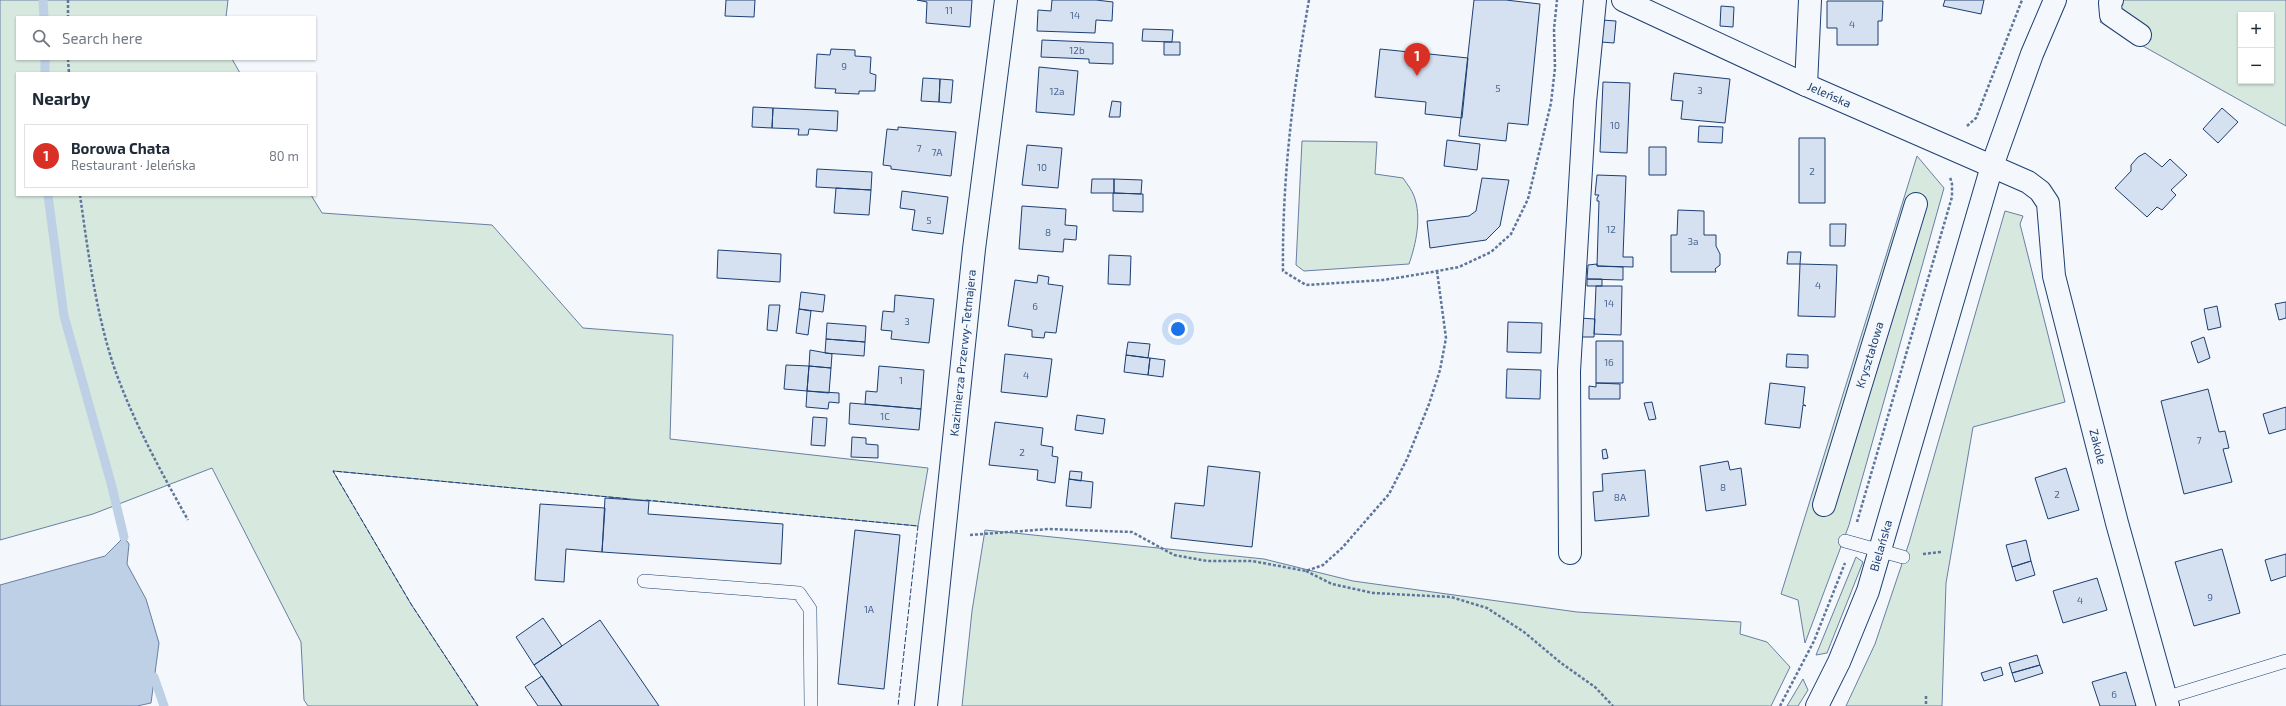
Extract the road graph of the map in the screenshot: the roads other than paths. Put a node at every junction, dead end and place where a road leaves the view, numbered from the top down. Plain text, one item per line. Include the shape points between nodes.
1 (1006, 0) edge
2 (1595, 0) edge
3 (1622, 0) edge
4 (1810, 0) edge
5 (2056, 0) edge
6 (2112, 0) edge
7 (1656, 7) edge
8 (2140, 35) dead end
9 (1806, 84) junction
10 (1992, 166) junction
11 (2037, 188) joint
12 (1916, 204) dead end
13 (1824, 505) dead end
14 (1848, 542) road end
15 (1881, 552) junction
16 (1570, 553) dead end
17 (1903, 557) dead end
18 (644, 581) dead end
19 (2286, 661) edge
20 (2166, 702) edge
21 (811, 706) edge
22 (926, 706) edge
23 (1817, 706) edge

1 - 22 street, Kazimierza Przerwy-Tetmajera via 974,249
2 - 16 street via 1585,102 1569,371
3 - 7 street, Jeleńska
4 - 9 street
5 - 10 street, Bielańska via 2032,54
6 - 8 street via 2111,16
7 - 9 street, Jeleńska
9 - 10 street, Jeleńska
10 - 11 street, Jeleńska
10 - 15 street, Bielańska
11 - 20 street, Zakole via 2048,203 2054,276
12 - 13 street, Kryształowa
14 - 15 lane
15 - 17 lane
15 - 23 street, Bielańska via 1854,630
18 - 21 lane via 799,593 810,609
19 - 20 lane

